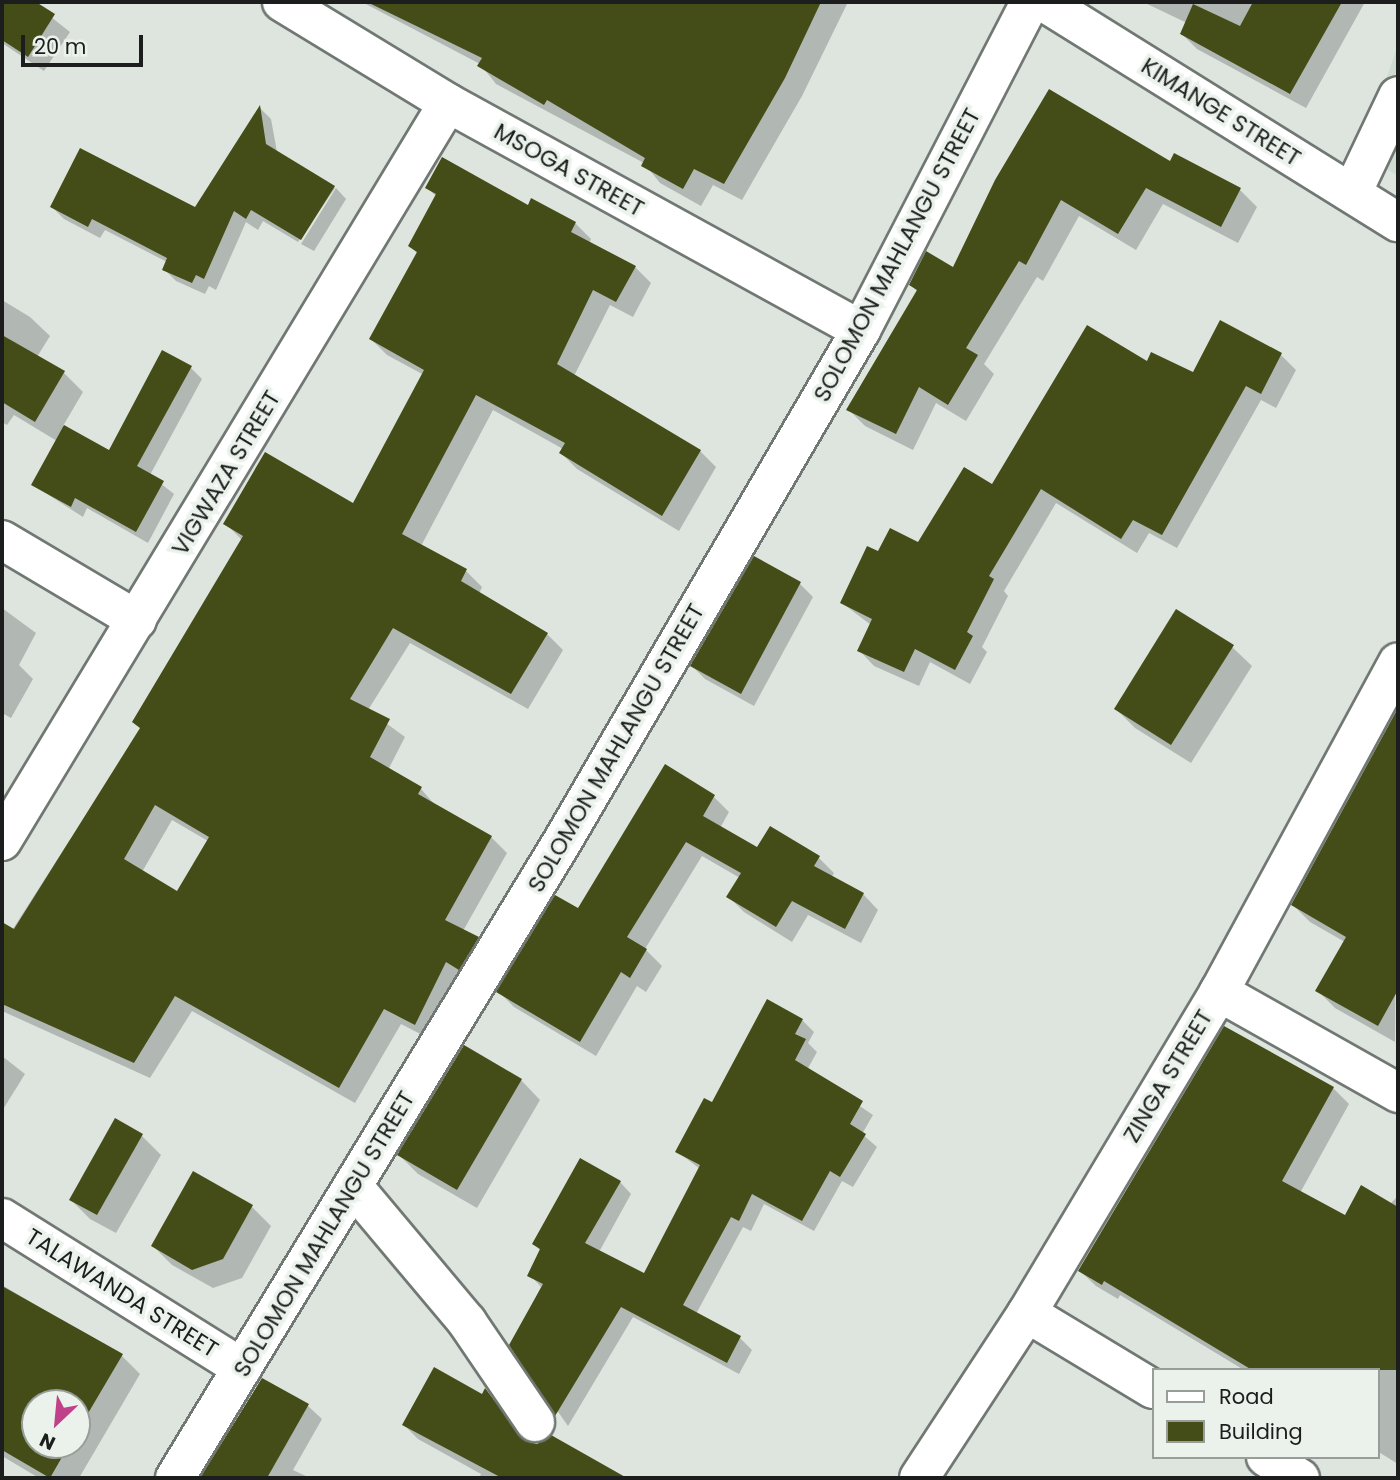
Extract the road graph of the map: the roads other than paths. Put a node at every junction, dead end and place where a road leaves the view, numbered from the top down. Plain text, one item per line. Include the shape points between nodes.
1 (282, 2) edge
2 (1030, 2) edge
3 (1044, 2) edge
4 (1398, 96) edge
5 (448, 103) junction
6 (1352, 193) junction
7 (1398, 222) edge
8 (861, 330) junction
9 (2, 540) edge
10 (137, 620) junction
11 (1398, 663) edge
12 (2, 841) edge
13 (1219, 992) junction
14 (1398, 1093) edge
15 (353, 1186) junction
16 (2, 1217) edge
17 (1027, 1313) junction
18 (242, 1368) junction
19 (1152, 1389) edge
20 (535, 1422) dead end
21 (1269, 1459) edge
22 (175, 1478) edge
23 (919, 1478) edge
24 (1300, 1478) edge

1 - 5 street, MSOGA STREET
2 - 8 street, SOLOMON MAHLANGU STREET
3 - 6 street, KIMANGE STREET
4 - 6 street
5 - 8 street, MSOGA STREET
5 - 10 street, VIGWAZA STREET
6 - 7 street, KIMANGE STREET
8 - 15 street, SOLOMON MAHLANGU STREET via 562,842
9 - 10 street
10 - 12 street, VIGWAZA STREET
11 - 13 street, ZINGA STREET
13 - 14 street
13 - 17 street, ZINGA STREET
15 - 18 street, SOLOMON MAHLANGU STREET
15 - 20 street via 467,1322
16 - 18 street, TALAWANDA STREET
17 - 19 street
17 - 23 street, ZINGA STREET
18 - 22 street, SOLOMON MAHLANGU STREET
21 - 24 street

